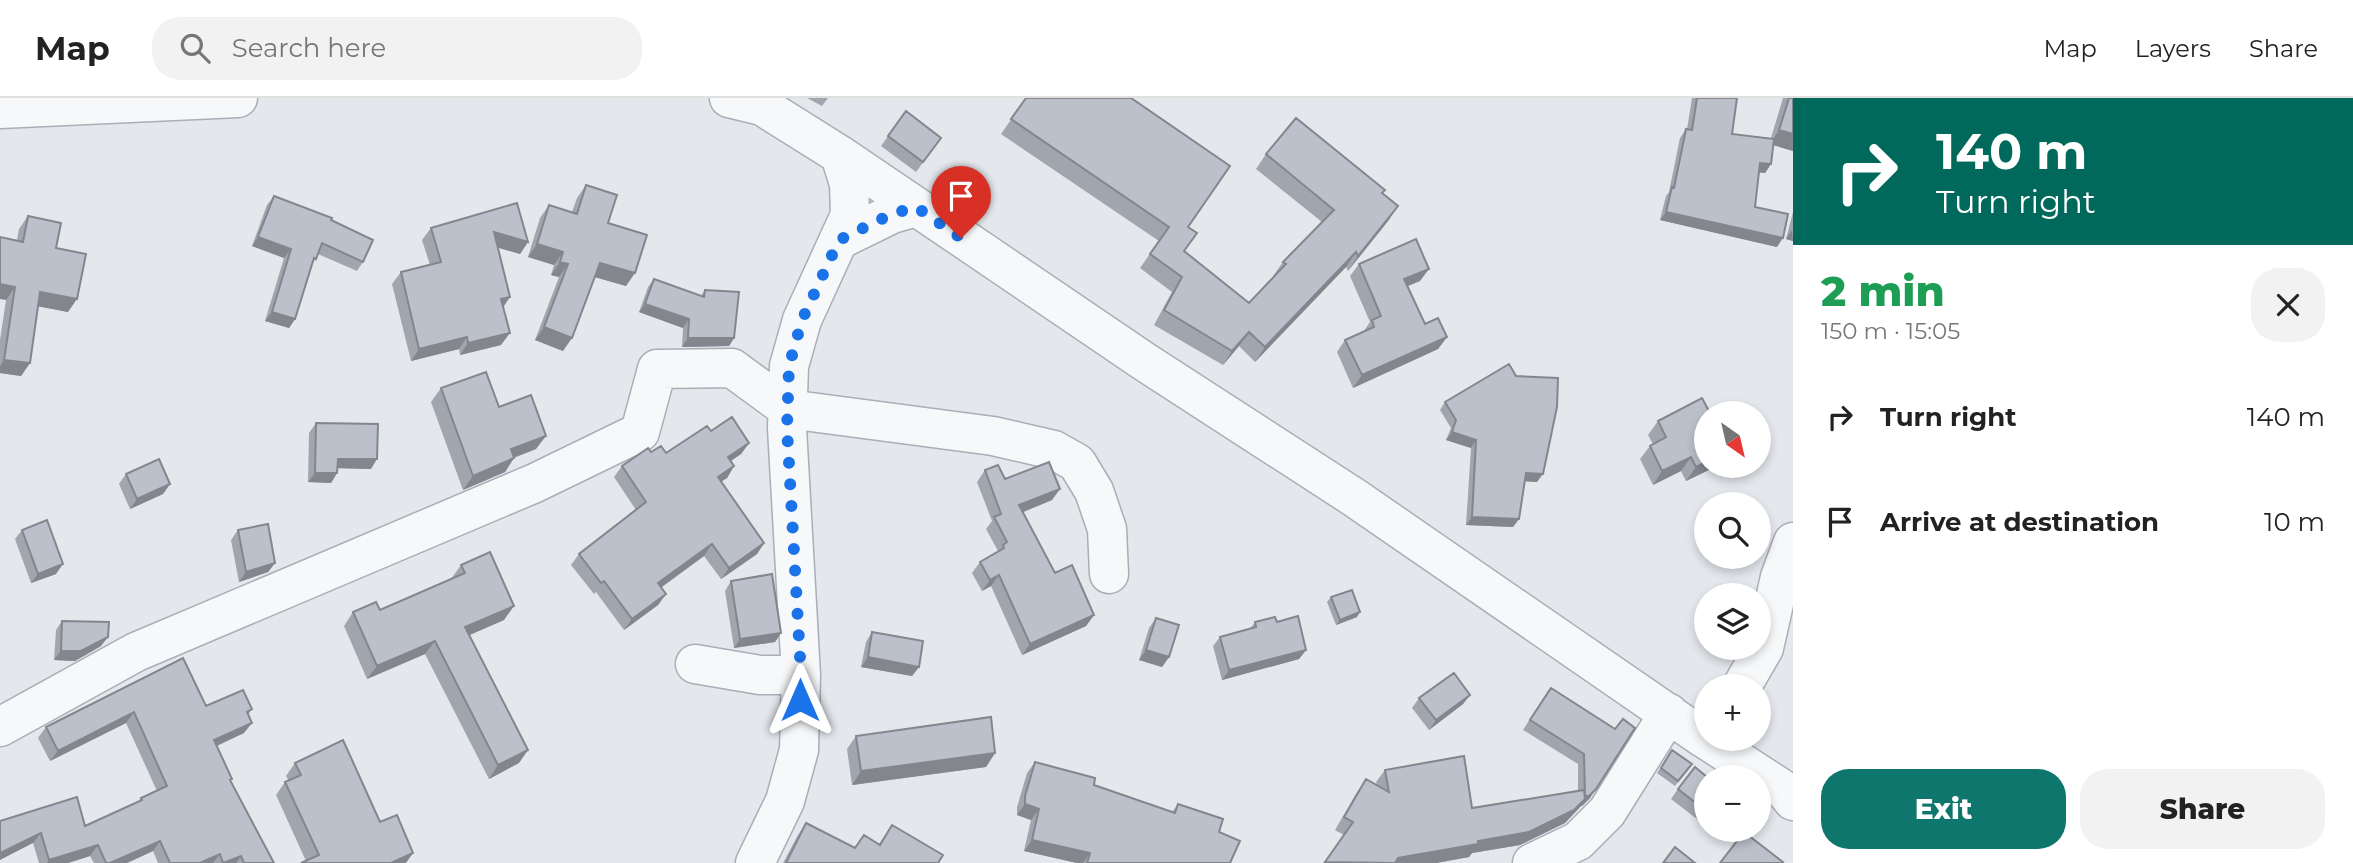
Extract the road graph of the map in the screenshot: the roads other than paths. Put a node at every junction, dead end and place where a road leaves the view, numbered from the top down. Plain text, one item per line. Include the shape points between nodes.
1 (238, 98) edge
2 (729, 98) edge
3 (0, 109) edge
4 (841, 155) junction
5 (916, 207) junction
6 (839, 240) junction
7 (788, 409) junction
8 (1793, 542) edge
9 (1109, 574) dead end
10 (1779, 649) edge
11 (695, 664) dead end
12 (1754, 674) edge
13 (801, 675) junction
14 (1669, 713) junction
15 (0, 727) edge
16 (1694, 728) edge
17 (1728, 751) edge
18 (1790, 794) edge
19 (755, 863) edge
20 (1532, 863) edge

1 - 3 street
2 - 4 street via 762,106
4 - 5 street
4 - 6 street via 849,184 849,215
5 - 6 street
5 - 14 street
6 - 7 street via 802,320 789,366
7 - 9 street via 993,436 1054,450 1077,463 1094,491 1107,529
7 - 13 street
7 - 15 street via 732,368 657,369 640,432 535,483 136,652
8 - 10 street via 1780,577
10 - 12 street
11 - 13 street via 750,674
13 - 19 street via 799,750 785,801
14 - 16 street
14 - 20 street via 1607,812 1578,841
17 - 18 street

